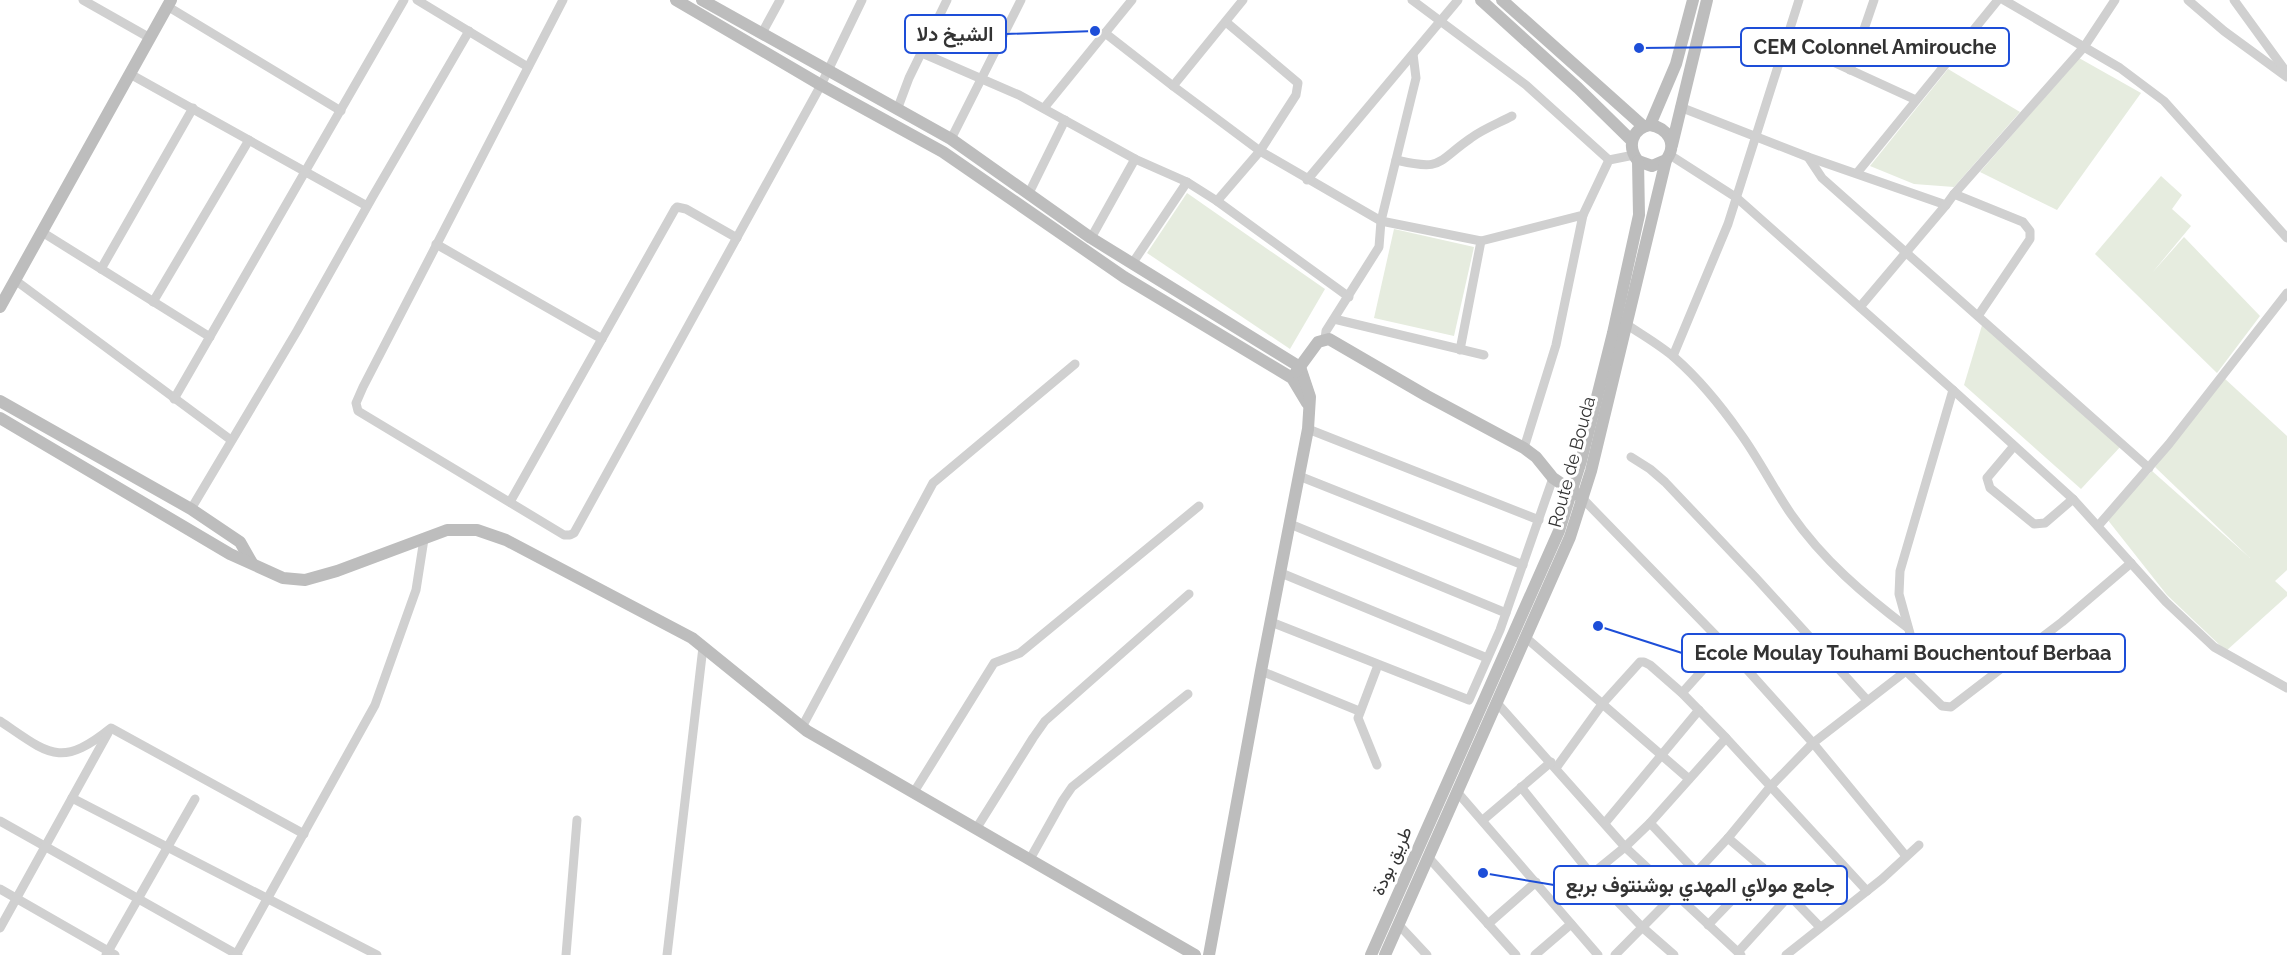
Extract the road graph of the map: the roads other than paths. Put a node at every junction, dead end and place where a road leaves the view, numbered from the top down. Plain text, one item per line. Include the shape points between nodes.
1 (83, 0) edge
2 (404, 0) edge
3 (417, 0) edge
4 (563, 0) edge
5 (676, 0) edge
6 (702, 0) edge
7 (780, 0) edge
8 (862, 0) edge
9 (947, 0) edge
10 (1021, 0) edge
11 (1132, 0) edge
12 (1243, 0) edge
13 (1413, 0) edge
14 (1458, 0) edge
15 (1481, 0) edge
16 (1502, 0) edge
17 (1693, 0) edge
18 (1707, 0) edge
19 (1799, 0) edge
20 (1874, 0) edge
21 (1998, 0) edge
22 (2004, 0) edge
23 (2115, 0) edge
24 (2188, 0) edge
25 (2234, 0) edge
26 (169, 3) edge
27 (1441, 20) junction
28 (1226, 22) junction
29 (469, 32) junction
30 (762, 33) junction
31 (1105, 33) junction
32 (150, 38) junction
33 (1785, 40) junction
34 (2084, 47) junction
35 (922, 52) junction
36 (1413, 54) junction
37 (528, 67) junction
38 (827, 70) junction
39 (1850, 70) junction
40 (130, 74) junction
41 (2287, 75) edge
42 (983, 78) junction
43 (821, 85) junction
44 (1173, 86) junction
45 (1916, 100) junction
46 (1680, 107) junction
47 (193, 108) junction
48 (1044, 108) junction
49 (897, 110) junction
50 (341, 111) junction
51 (1512, 116) dead end
52 (1065, 120) junction
53 (1646, 125) junction
54 (1757, 136) junction
55 (951, 139) junction
56 (249, 140) junction
57 (1632, 141) junction
58 (1260, 151) junction
59 (1669, 155) junction
60 (1808, 157) junction
61 (1636, 158) junction
62 (1135, 159) junction
63 (1396, 160) junction
64 (1610, 160) junction
65 (306, 172) junction
66 (1857, 173) junction
67 (1307, 180) junction
68 (1187, 182) junction
69 (1029, 193) junction
70 (1954, 194) junction
71 (1737, 198) junction
72 (1217, 201) junction
73 (1946, 204) junction
74 (367, 206) junction
75 (1583, 215) junction
76 (1381, 221) junction
77 (42, 232) junction
78 (737, 238) junction
79 (1090, 238) junction
80 (2287, 238) edge
81 (1481, 241) junction
82 (436, 244) junction
83 (1907, 253) junction
84 (1132, 264) junction
85 (101, 269) junction
86 (15, 280) junction
87 (2287, 293) edge
88 (1348, 297) junction
89 (153, 302) junction
90 (0, 307) edge
91 (1860, 307) junction
92 (1978, 316) junction
93 (1334, 319) junction
94 (1626, 324) junction
95 (210, 337) junction
96 (602, 339) junction
97 (1325, 339) junction
98 (1460, 350) junction
99 (1484, 355) dead end
100 (1673, 357) junction
101 (1076, 364) dead end
102 (1300, 367) junction
103 (1292, 378) junction
104 (1953, 390) junction
105 (174, 399) junction
106 (0, 401) edge
107 (1311, 409) junction
108 (0, 418) edge
109 (1308, 429) junction
110 (231, 440) junction
111 (2014, 446) junction
112 (1524, 448) junction
113 (1631, 457) dead end
114 (2149, 468) junction
115 (1299, 476) junction
116 (1553, 477) junction
117 (1578, 495) junction
118 (2073, 499) junction
119 (510, 502) junction
120 (1199, 506) dead end
121 (191, 509) junction
122 (1539, 520) junction
123 (1290, 524) junction
124 (2098, 526) junction
125 (424, 539) junction
126 (252, 563) junction
127 (2131, 563) junction
128 (1523, 565) junction
129 (1281, 573) junction
130 (1189, 594) dead end
131 (1506, 613) junction
132 (1271, 622) junction
133 (1908, 628) junction
134 (1525, 637) junction
135 (1725, 645) junction
136 (703, 647) junction
137 (1487, 658) junction
138 (1378, 665) junction
139 (1261, 671) junction
140 (1906, 671) junction
141 (2287, 688) edge
142 (1682, 693) junction
143 (1188, 694) dead end
144 (1868, 700) junction
145 (1497, 703) junction
146 (1603, 704) junction
147 (1699, 710) junction
148 (1359, 711) junction
149 (1, 724) edge
150 (802, 727) junction
151 (111, 728) junction
152 (1726, 738) junction
153 (1813, 743) junction
154 (1661, 754) junction
155 (1377, 765) dead end
156 (1554, 765) junction
157 (1689, 779) junction
158 (1447, 782) joint
159 (1521, 787) junction
160 (1770, 787) junction
161 (914, 792) junction
162 (1458, 793) junction
163 (72, 798) junction
164 (195, 800) dead end
165 (577, 820) dead end
166 (1482, 820) junction
167 (0, 821) edge
168 (1605, 823) junction
169 (1650, 823) junction
170 (976, 829) junction
171 (304, 834) junction
172 (1728, 838) junction
173 (1919, 845) dead end
174 (45, 847) junction
175 (1626, 847) junction
176 (168, 849) junction
177 (1906, 856) junction
178 (1429, 858) junction
179 (1030, 859) junction
180 (1763, 868) junction
181 (1696, 872) junction
182 (1591, 874) junction
183 (1536, 882) junction
184 (0, 889) edge
185 (1867, 891) junction
186 (1676, 894) junction
187 (1789, 896) junction
188 (17, 898) junction
189 (139, 899) junction
190 (268, 899) junction
191 (1555, 904) junction
192 (1398, 924) junction
193 (1488, 924) junction
194 (1571, 924) junction
195 (1708, 925) junction
196 (1642, 927) junction
197 (1820, 927) junction
198 (0, 928) edge
199 (360, 946) junction
200 (1739, 953) edge
201 (110, 954) edge
202 (237, 955) edge
203 (355, 955) edge
204 (377, 955) edge
205 (566, 955) edge
206 (667, 955) edge
207 (1195, 955) edge
208 (1209, 955) edge
209 (1371, 955) edge
210 (1385, 955) edge
211 (1427, 955) edge
212 (1516, 955) edge
213 (1535, 955) edge
214 (1598, 955) edge
215 (1615, 955) edge
216 (1674, 955) edge
217 (1786, 955) edge

1 - 32 street
2 - 50 street
3 - 29 street
4 - 37 street
5 - 43 main road
6 - 30 main road
7 - 30 street
8 - 38 street
9 - 35 street
10 - 42 street
11 - 31 street
12 - 28 street
13 - 27 street
14 - 27 street
15 - 57 main road
16 - 53 main road
17 - 53 main road via 1676,64
18 - 46 main road, Route de Bouda
19 - 33 street
20 - 39 street
21 - 45 street
22 - 34 street
23 - 34 street
24 - 41 street
25 - 41 street
26 - 32 main road
26 - 50 street
27 - 36 street
27 - 64 street via 1526,85
28 - 44 street
28 - 58 street via 1298,83 1296,95
29 - 37 street
29 - 74 street
30 - 38 main road
31 - 44 street
31 - 48 street
32 - 40 main road
33 - 39 street
33 - 54 street
34 - 70 street
34 - 80 street via 2164,100
35 - 42 street
35 - 49 street
36 - 63 street via 1416,78
36 - 67 street
37 - 82 street
38 - 43 street
38 - 49 main road
39 - 45 street
40 - 47 street
40 - 77 main road
42 - 48 street
42 - 55 street
43 - 78 street
43 - 103 main road via 943,152 1124,277
44 - 58 street
45 - 66 street
46 - 54 street
46 - 59 main road, Route de Bouda
47 - 56 street
47 - 85 street
48 - 52 street
49 - 55 main road
50 - 65 street
51 - 63 street via 1472,137 1442,161 1422,166
52 - 62 street
52 - 69 street
53 - 57 main road
53 - 59 main road via 1665,131 1671,140
54 - 60 street
54 - 71 street
55 - 69 main road
56 - 65 street
56 - 89 street
57 - 61 main road
58 - 67 street
58 - 72 street
59 - 61 main road via 1652,166
59 - 71 street
59 - 94 main road, Route de Bouda
60 - 66 street
60 - 83 street via 1822,178
61 - 64 street
61 - 117 main road, Route de Bouda via 1639,215
62 - 68 street
62 - 79 street
63 - 76 street
64 - 75 street
65 - 74 street
65 - 95 street
66 - 73 street
67 - 76 street
68 - 72 street
68 - 84 street
69 - 79 main road
70 - 73 street
70 - 92 street via 2017,218 2028,226 2030,234
71 - 91 street
71 - 100 street
72 - 88 street
73 - 83 street
74 - 110 street
75 - 81 street
75 - 112 street via 1556,345
76 - 81 street
76 - 88 street via 1379,248
77 - 85 street
77 - 86 main road
78 - 96 street via 677,207
78 - 119 street via 574,533 564,535
79 - 84 main road
81 - 98 street
82 - 96 street
82 - 119 street via 363,387 356,409
83 - 91 street
83 - 92 street
84 - 102 main road
85 - 89 street
86 - 90 main road
86 - 105 street
87 - 114 street
88 - 93 street
89 - 95 street
91 - 104 street
92 - 114 street
93 - 97 street
93 - 98 street
94 - 100 street
94 - 117 main road, Route de Bouda
95 - 105 street
96 - 119 street
97 - 102 main road via 1318,342
97 - 112 main road
98 - 99 street
100 - 133 street via 1717,402 1791,515 1822,553 1859,590
101 - 150 street via 933,483
102 - 103 main road
102 - 107 main road
103 - 107 main road
104 - 111 street
104 - 133 street via 1900,571 1899,594
105 - 110 street
106 - 121 main road
107 - 109 main road
108 - 126 main road via 230,554
109 - 115 main road
109 - 122 street
110 - 121 street
111 - 118 street
111 - 118 street via 1988,478 1990,488 2034,524 2045,523
112 - 116 main road
113 - 144 street via 1665,482
114 - 124 street
115 - 123 main road
115 - 128 street
116 - 117 main road
116 - 122 street
117 - 134 main road, Route de Bouda via 1570,537
117 - 135 street
117 - 158 main road, Route de Bouda
118 - 124 street
120 - 161 street via 1020,653 994,663
121 - 126 main road via 240,542
122 - 128 street
123 - 129 main road
123 - 131 street
124 - 127 street
125 - 126 main road via 305,580 283,578
125 - 136 main road via 447,530 477,530 506,540
125 - 171 street via 416,590 375,705
127 - 140 street via 1951,707 1942,706
127 - 141 street via 2214,647
128 - 131 street
129 - 132 main road
129 - 137 street
130 - 170 street via 1045,721
131 - 137 street
132 - 138 street
132 - 139 main road
133 - 140 street via 1915,658
134 - 145 main road, Route de Bouda
134 - 146 street
135 - 142 street
135 - 153 street
136 - 150 main road
136 - 206 street
137 - 138 street via 1467,700
138 - 148 street
139 - 148 street
139 - 208 main road
140 - 144 street
142 - 146 street via 1650,665 1640,662
142 - 147 street
143 - 179 street via 1072,787
144 - 153 street
145 - 156 street
145 - 162 main road, Route de Bouda
146 - 154 street
146 - 156 street
147 - 152 street
147 - 154 street
148 - 155 street via 1358,723
149 - 151 street via 62,754 92,743
150 - 161 main road
151 - 163 street
151 - 171 street
152 - 157 street
152 - 160 street
153 - 160 street
153 - 177 street
154 - 157 street
154 - 168 street
156 - 159 street
156 - 168 street
157 - 169 street
158 - 209 main road, طريق بودة
159 - 166 street
159 - 182 street
160 - 172 street
160 - 185 street
161 - 170 main road
162 - 166 street
162 - 178 main road, طريق بودة
163 - 174 street
163 - 176 street
164 - 176 street
165 - 205 street
166 - 183 street
167 - 174 street
168 - 175 street
169 - 175 street
169 - 181 street
170 - 179 main road
171 - 190 street
172 - 180 street
172 - 181 street
173 - 177 street
174 - 188 street
174 - 189 street
175 - 182 street
175 - 186 street
176 - 189 street
176 - 190 street
177 - 185 street
178 - 192 main road, طريق بودة
178 - 193 street
179 - 207 main road
180 - 187 street
180 - 195 street
181 - 186 street
182 - 191 street
182 - 196 street
183 - 191 street
183 - 193 street
184 - 188 street
185 - 197 street
186 - 195 street
186 - 196 street
187 - 197 street
187 - 200 street
188 - 198 street
188 - 201 street
189 - 201 street
189 - 202 street
190 - 199 street
190 - 202 street
191 - 194 street
192 - 210 main road, طريق بودة
192 - 211 street
193 - 212 street
194 - 213 street
194 - 214 street
195 - 200 street
196 - 215 street
196 - 216 street
197 - 217 street
199 - 203 street
199 - 204 street

